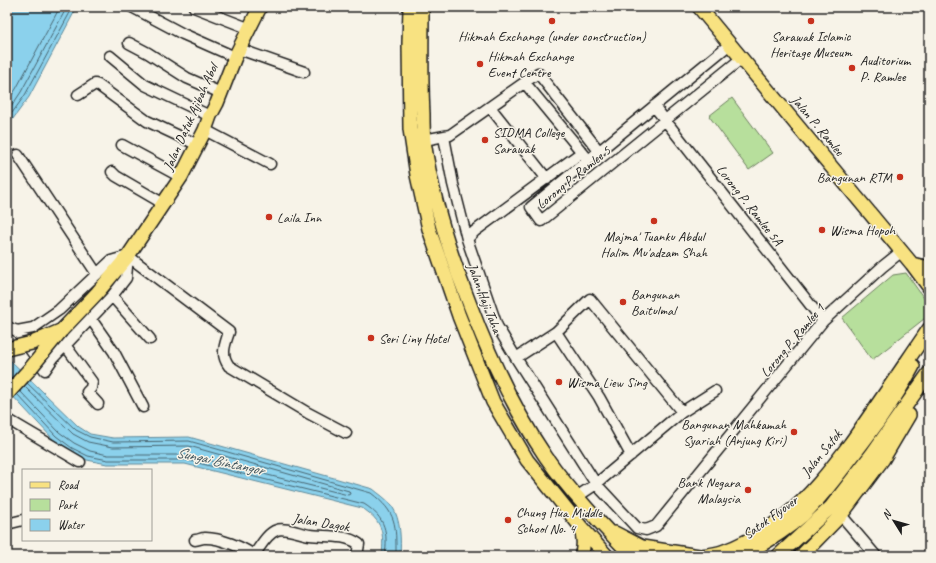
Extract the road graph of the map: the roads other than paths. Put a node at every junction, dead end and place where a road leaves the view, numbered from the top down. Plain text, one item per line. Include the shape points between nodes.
1 (132, 7) edge
2 (194, 7) edge
3 (260, 7) edge
4 (410, 7) edge
5 (422, 7) edge
6 (699, 7) edge
7 (248, 28) junction
8 (129, 43) dead end
9 (730, 44) junction
10 (237, 53) junction
11 (110, 56) dead end
12 (742, 58) junction
13 (304, 72) dead end
14 (525, 83) junction
15 (221, 93) junction
16 (78, 95) dead end
17 (654, 106) junction
18 (490, 107) junction
19 (210, 116) junction
20 (665, 120) junction
21 (205, 130) junction
22 (444, 137) junction
23 (424, 140) junction
24 (122, 145) dead end
25 (198, 145) junction
26 (599, 151) junction
27 (18, 155) dead end
28 (585, 156) junction
29 (270, 164) dead end
30 (112, 172) dead end
31 (182, 177) junction
32 (547, 179) junction
33 (164, 204) junction
34 (467, 239) junction
35 (902, 251) junction
36 (128, 256) junction
37 (912, 264) junction
38 (929, 268) edge
39 (97, 274) junction
40 (929, 287) edge
41 (112, 296) junction
42 (91, 319) junction
43 (823, 321) junction
44 (7, 327) edge
45 (929, 329) edge
46 (17, 331) junction
47 (61, 331) junction
48 (556, 332) junction
49 (929, 338) edge
50 (150, 339) dead end
51 (65, 345) junction
52 (7, 349) edge
53 (516, 358) junction
54 (927, 377) edge
55 (715, 391) dead end
56 (7, 394) edge
57 (98, 404) dead end
58 (143, 407) dead end
59 (682, 412) junction
60 (7, 419) edge
61 (346, 433) dead end
62 (860, 445) joint
63 (631, 455) junction
64 (80, 462) dead end
65 (596, 484) junction
66 (578, 496) junction
67 (841, 515) junction
68 (22, 520) edge
69 (7, 524) edge
70 (581, 527) junction
71 (606, 529) junction
72 (195, 540) dead end
73 (255, 555) edge
74 (357, 556) edge
75 (581, 556) edge
76 (607, 556) edge
77 (632, 556) edge
78 (700, 556) edge
79 (741, 556) edge
80 (778, 556) edge
81 (801, 556) edge
82 (876, 556) edge

1 - 10 street via 183,34
2 - 7 street
3 - 7 main road, Jalan Datuk Ajibah Abol
4 - 70 main road, Jalan Haji Taha via 410,129 429,230 493,402 527,460
5 - 23 main road, Jalan Haji Taha via 421,86
6 - 9 main road, Jalan P. Ramlee
7 - 10 main road, Jalan Datuk Ajibah Abol
8 - 15 street via 187,78
9 - 12 main road, Jalan P. Ramlee
9 - 17 street, Lorong P. Ramlee 5
10 - 13 street
10 - 15 main road, Jalan Datuk Ajibah Abol
11 - 19 street via 145,85
12 - 20 street, Lorong P. Ramlee 5
12 - 35 main road, Jalan P. Ramlee
14 - 18 street
14 - 26 street via 538,72
14 - 28 street
15 - 19 main road, Jalan Datuk Ajibah Abol
16 - 25 street via 95,84 98,85 147,121
17 - 20 street, Lorong P. Ramlee 5A
17 - 26 street, Lorong P. Ramlee 5
18 - 22 street
18 - 32 street
19 - 21 main road, Jalan Datuk Ajibah Abol
20 - 28 street, Lorong P. Ramlee 5 via 541,221 531,207
20 - 43 street, Lorong P. Ramlee 5A
21 - 25 main road, Jalan Datuk Ajibah Abol
21 - 29 street
22 - 23 street
22 - 34 street
23 - 66 main road, Jalan Haji Taha via 437,208 458,276 480,333 510,398 547,458
24 - 31 street
25 - 31 main road, Jalan Datuk Ajibah Abol
26 - 28 street, Lorong P. Ramlee 5
27 - 39 street
28 - 32 street
30 - 33 street
31 - 33 main road, Jalan Datuk Ajibah Abol
32 - 34 street
33 - 36 main road, Jalan Datuk Ajibah Abol
34 - 53 street via 497,326
35 - 37 main road, Jalan P. Ramlee
35 - 43 street, Lorong P. Ramlee 1
36 - 39 street via 111,261
36 - 41 street via 126,278
36 - 47 main road, Jalan Datuk Ajibah Abol
36 - 61 street via 229,332 223,352 229,366
37 - 38 main road
37 - 40 main road, Jalan P. Ramlee
39 - 46 street via 54,313 33,328
41 - 42 street
41 - 50 street
42 - 51 street
42 - 58 street via 114,352
43 - 65 street, Lorong P. Ramlee 1 via 656,526 646,530 637,528
44 - 46 street
45 - 78 main road, Jalan Satok via 853,440 806,496 786,515 742,543 721,552
46 - 51 street via 45,370
47 - 52 main road, bridge via 32,343
47 - 56 main road, Jalan Datuk Ajibah Abol, bridge
48 - 53 street
48 - 59 street via 590,299
48 - 63 street via 599,397
49 - 62 main road, Jalan Satok via 909,375
51 - 57 street via 92,382 87,392
53 - 65 street
54 - 67 main road via 908,417 883,459
54 - 80 main road via 831,507
55 - 59 street
59 - 63 street
60 - 64 street
62 - 79 main road, Satok Flyover via 802,516
63 - 65 street
65 - 66 street
66 - 71 main road, Jalan Haji Taha
67 - 81 main road
67 - 82 street
68 - 69 street
70 - 75 main road
70 - 76 main road, Jalan Haji Taha
71 - 77 main road, Jalan Haji Taha
71 - 78 main road via 642,547
72 - 73 street via 204,538 221,541
73 - 74 street, Jalan Dagok via 268,537 278,529 311,535 336,536 354,541 359,544

